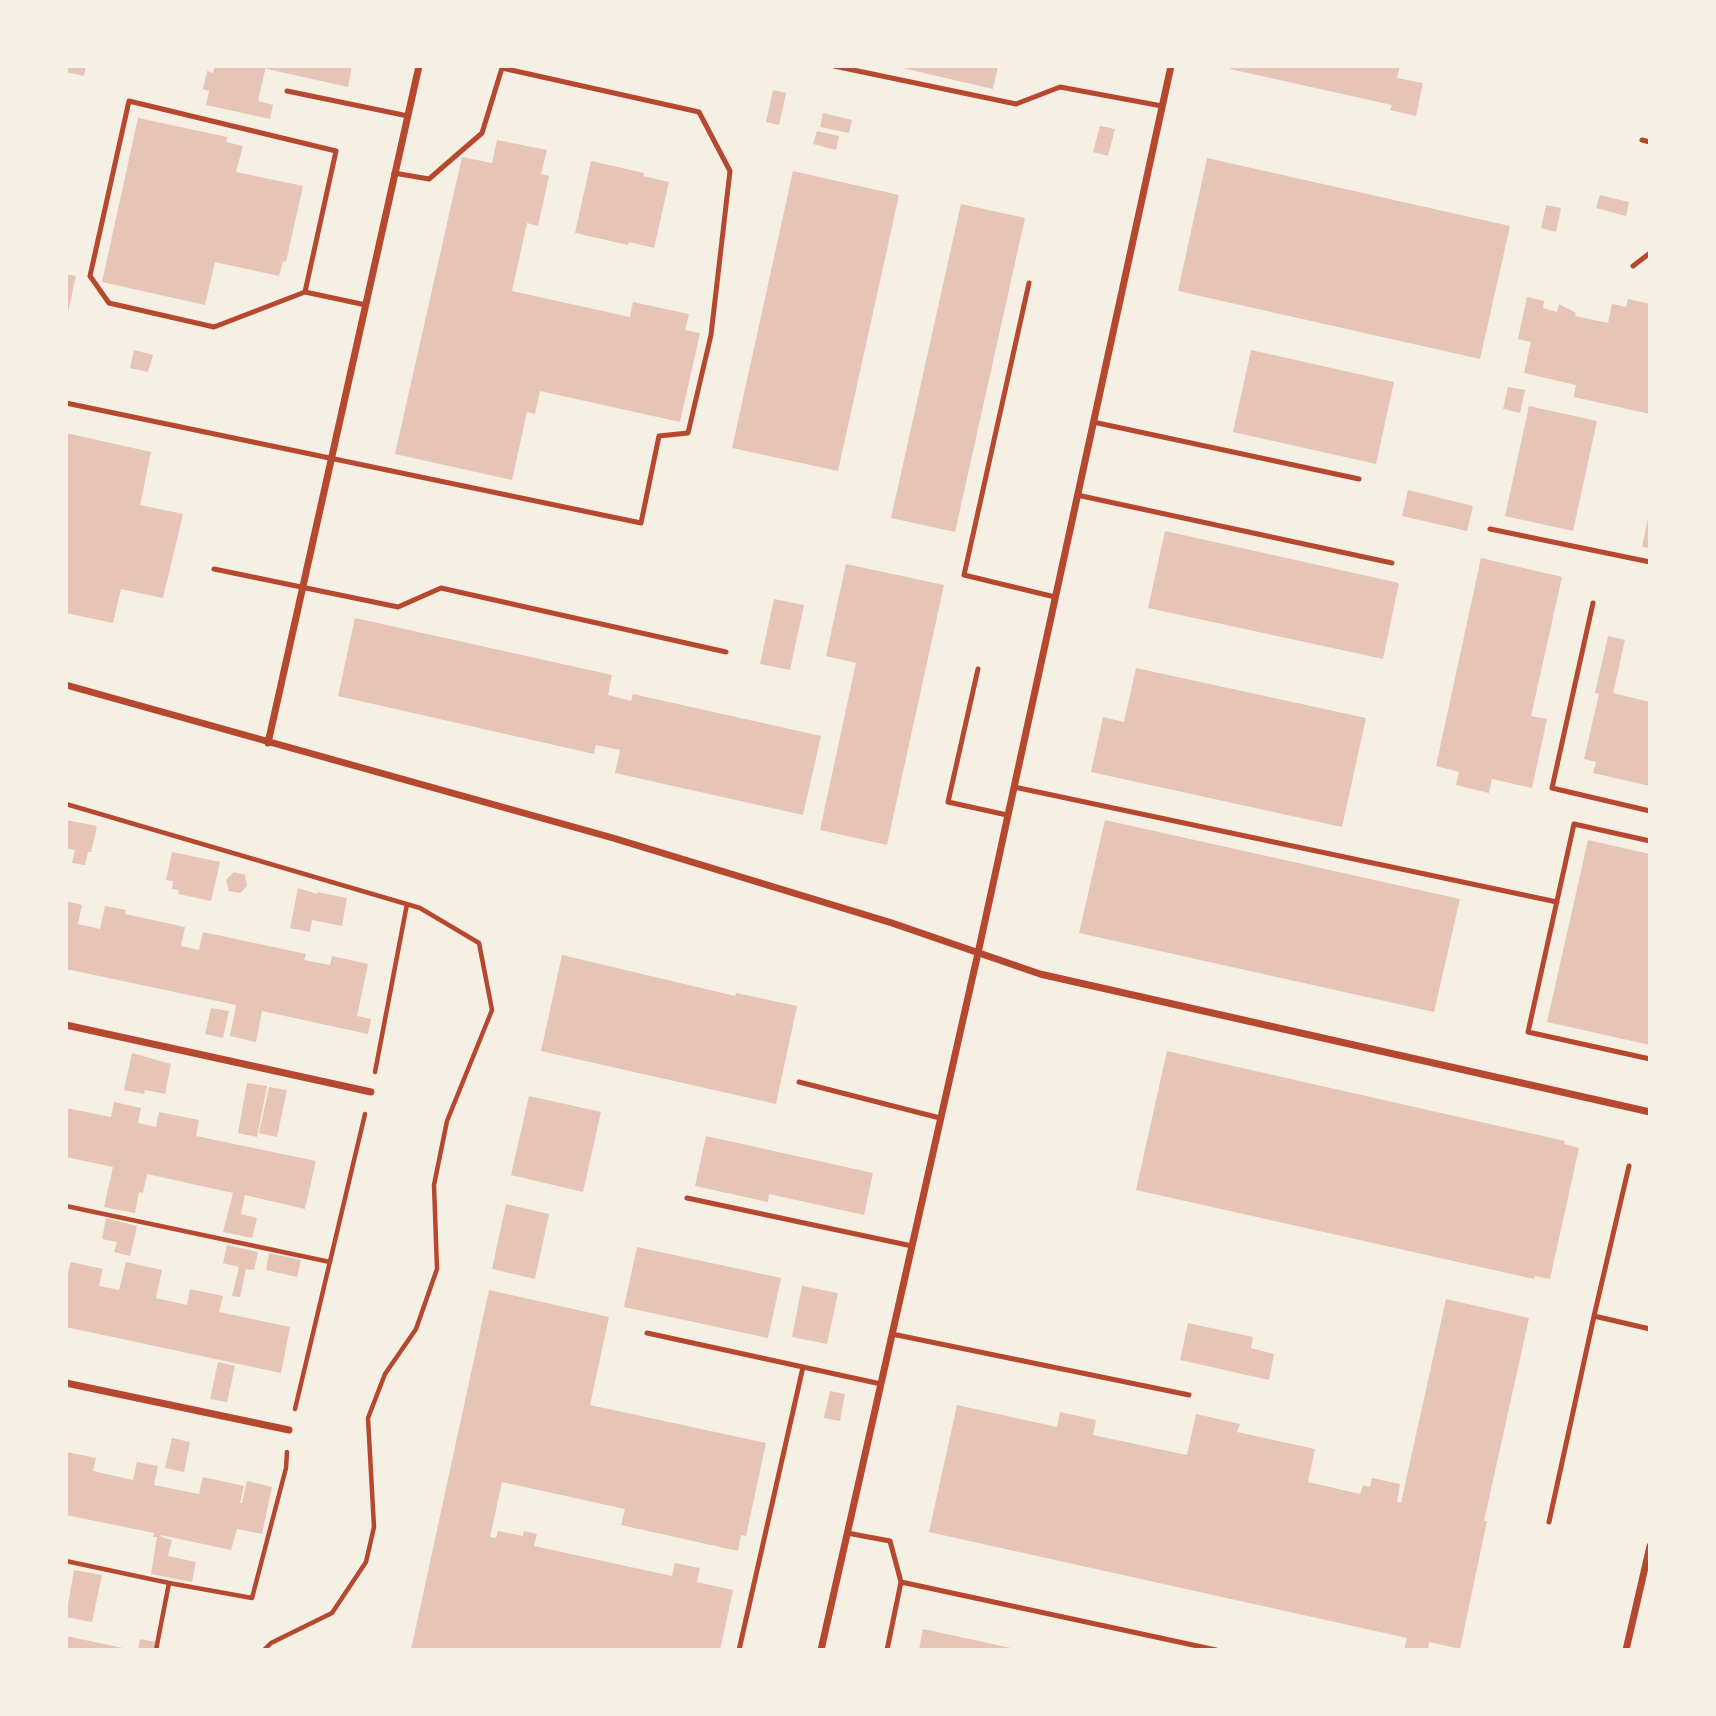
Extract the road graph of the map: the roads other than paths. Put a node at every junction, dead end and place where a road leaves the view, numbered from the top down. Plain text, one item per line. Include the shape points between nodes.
1 (419, 66) edge
2 (834, 66) edge
3 (1171, 66) edge
4 (287, 91) dead end
5 (1162, 106) junction
6 (408, 116) junction
7 (1642, 140) dead end
8 (1650, 142) edge
9 (394, 173) junction
10 (1650, 253) edge
11 (1633, 266) dead end
12 (1030, 283) dead end
13 (305, 292) junction
14 (366, 305) junction
15 (66, 403) edge
16 (1093, 422) junction
17 (331, 460) junction
18 (1359, 479) dead end
19 (1077, 495) junction
20 (1490, 529) dead end
21 (1650, 562) edge
22 (1392, 563) dead end
23 (214, 569) dead end
24 (302, 588) junction
25 (1055, 597) junction
26 (1593, 603) dead end
27 (726, 652) dead end
28 (978, 669) dead end
29 (66, 685) edge
30 (268, 743) junction
31 (1014, 787) junction
32 (1650, 811) edge
33 (1007, 815) junction
34 (1650, 841) edge
35 (1557, 902) junction
36 (978, 953) junction
37 (66, 1025) edge
38 (1650, 1059) edge
39 (799, 1082) dead end
40 (371, 1091) road end
41 (1650, 1112) edge
42 (940, 1118) junction
43 (1629, 1166) dead end
44 (687, 1198) dead end
45 (912, 1246) junction
46 (1594, 1316) junction
47 (1650, 1329) edge
48 (648, 1333) dead end
49 (892, 1334) junction
50 (803, 1367) junction
51 (66, 1383) edge
52 (881, 1384) junction
53 (1189, 1395) dead end
54 (289, 1430) road end
55 (1549, 1522) dead end
56 (847, 1533) junction
57 (1650, 1546) edge
58 (901, 1582) junction
59 (739, 1650) edge
60 (821, 1650) edge
61 (887, 1650) edge
62 (1216, 1650) edge
63 (1626, 1650) edge

1 - 6 street
2 - 5 lane via 1016,104 1060,87
3 - 5 street
4 - 6 lane
5 - 16 street
6 - 9 street
7 - 8 lane
9 - 14 street
9 - 17 lane via 429,179 482,133 502,68 699,112 730,171 711,335 688,433 659,436 641,523
10 - 11 lane
12 - 25 lane via 964,575
13 - 13 lane via 214,327 109,303 89,276 129,101 336,151
13 - 14 lane
14 - 17 street
15 - 17 lane
16 - 18 lane
16 - 19 street
17 - 24 street
19 - 22 lane
19 - 25 street
20 - 21 lane
23 - 24 lane
24 - 27 lane via 398,607 441,588
24 - 30 street
25 - 31 street
26 - 32 lane via 1552,788
28 - 33 lane via 948,802
29 - 30 street
30 - 36 street via 613,838
31 - 33 street
31 - 35 lane
33 - 36 street
34 - 35 lane via 1574,824
35 - 38 lane via 1528,1032
36 - 41 street via 1040,974
36 - 42 street
37 - 40 street
39 - 42 lane
42 - 45 street
43 - 46 lane
44 - 45 lane
45 - 49 street
46 - 47 lane
46 - 55 lane
48 - 50 lane
49 - 52 street
49 - 53 lane
50 - 52 lane
50 - 59 lane
51 - 54 street
52 - 56 street
56 - 58 lane via 890,1541
56 - 60 street
57 - 63 street
58 - 61 lane
58 - 62 lane

